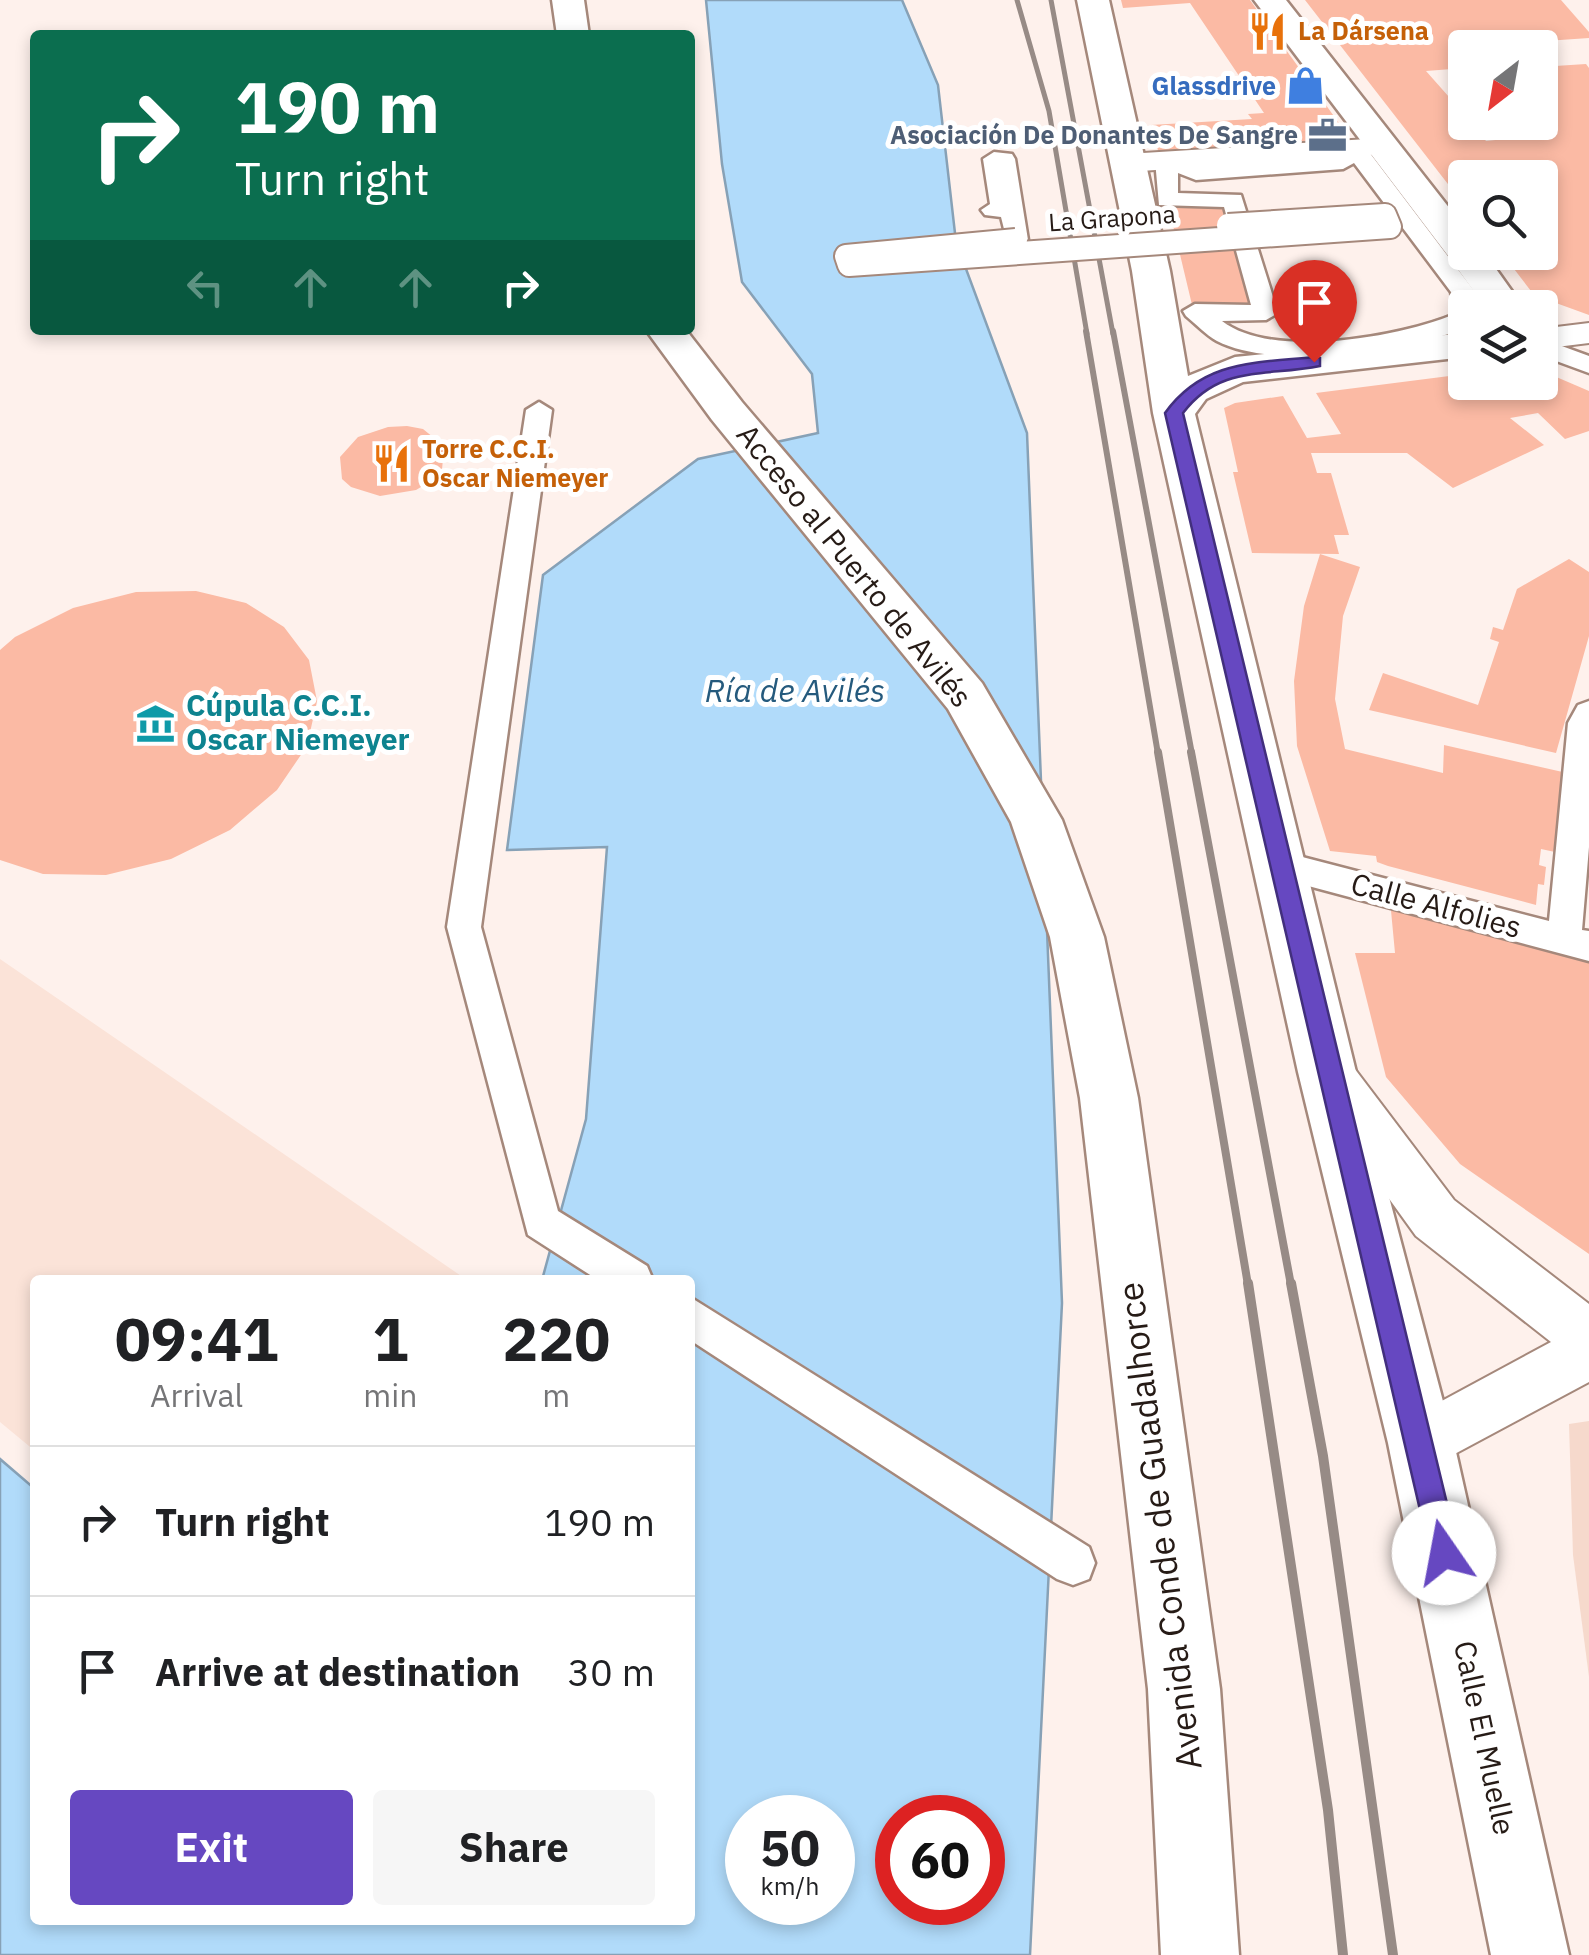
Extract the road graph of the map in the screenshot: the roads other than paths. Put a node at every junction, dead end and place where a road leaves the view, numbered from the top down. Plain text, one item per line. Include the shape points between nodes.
1 (568, 0) edge
2 (1092, 0) edge
3 (1270, 0) edge
4 (572, 30) edge
5 (1369, 148) junction
6 (1166, 160) junction
7 (1127, 163) junction
8 (993, 210) dead end
9 (1229, 228) dead end
10 (1151, 271) junction
11 (1462, 290) edge
12 (1492, 290) edge
13 (1448, 327) edge
14 (1589, 333) edge
15 (670, 335) edge
16 (1558, 339) edge
17 (1448, 347) edge
18 (1558, 350) edge
19 (1278, 364) junction
20 (1589, 365) edge
21 (539, 410) dead end
22 (1174, 413) junction
23 (1589, 713) edge
24 (1282, 866) junction
25 (1576, 943) edge
26 (1328, 1072) junction
27 (1109, 1098) joint
28 (625, 1275) edge
29 (695, 1319) edge
30 (1589, 1338) edge
31 (1589, 1352) edge
32 (1421, 1443) junction
33 (1073, 1563) dead end
34 (1200, 1955) edge
35 (1530, 1955) edge

1 - 4 main road
2 - 7 main road
3 - 5 main road
5 - 6 street
5 - 11 street
5 - 12 main road
6 - 7 street
6 - 13 street via 1167,200 1233,200 1266,312 1195,310 1228,338 1302,350
7 - 10 main road
8 - 9 street, La Grapona, bridge via 1002,210 994,159 1004,159 1012,255 846,256 849,266 1390,227 1385,215
10 - 19 main road via 1180,322 1201,337
10 - 22 main road, Calle El Muelle
14 - 16 street
15 - 27 main road, Acceso al Puerto de Avilés via 965,696 1036,820 1077,937
17 - 19 main road
18 - 20 street
19 - 22 main road via 1212,378
21 - 28 street via 464,928 542,1222
22 - 24 main road, Calle El Muelle
23 - 25 street
24 - 25 street, Calle Alfolies
24 - 26 main road, Calle El Muelle
26 - 30 street via 1435,1218
26 - 32 main road, Calle El Muelle
27 - 34 main road, Avenida Conde de Guadalhorce via 1184,1689
29 - 33 street
31 - 32 street
32 - 35 main road, Calle El Muelle

